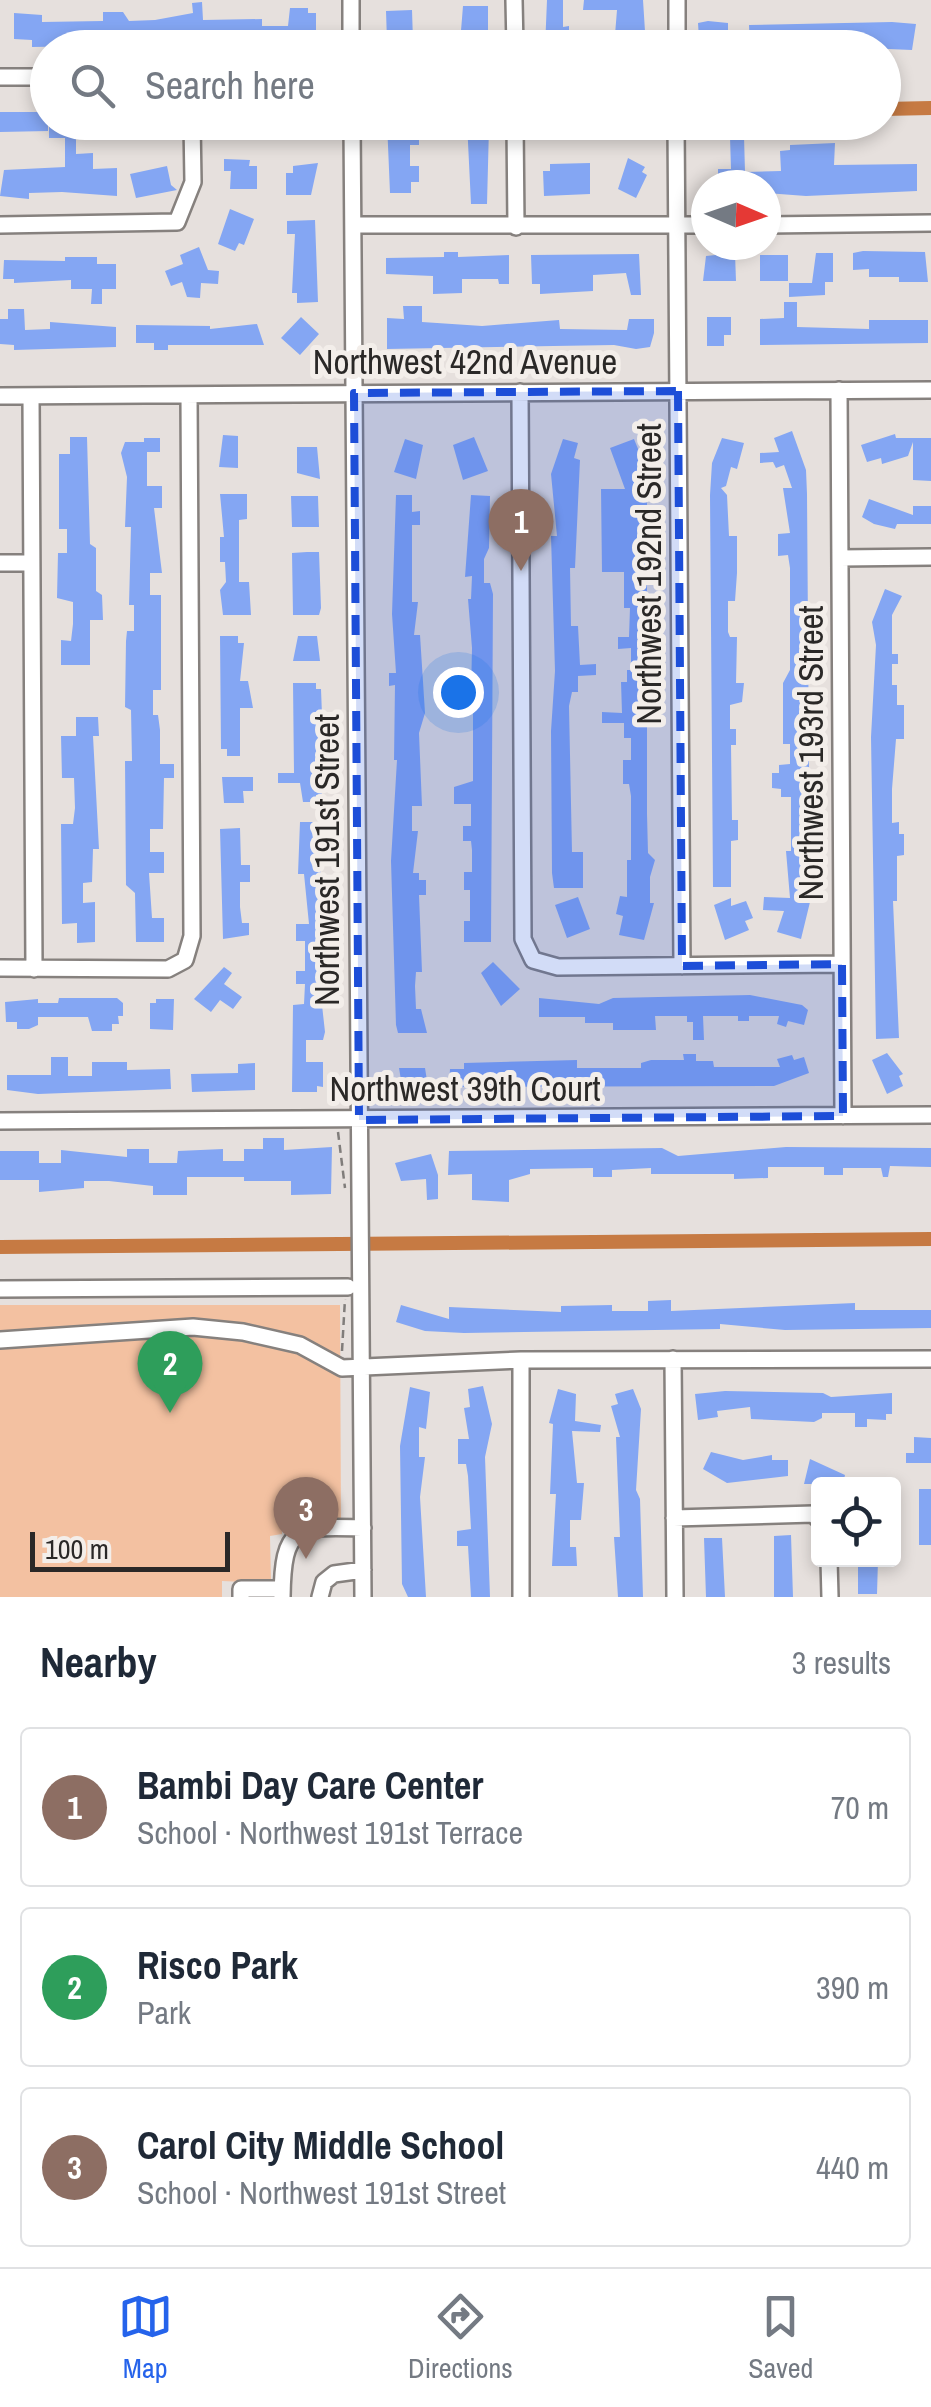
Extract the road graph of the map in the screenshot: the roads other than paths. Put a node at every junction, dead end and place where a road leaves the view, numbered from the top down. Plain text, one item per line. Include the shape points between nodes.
1 (351, 0) edge
2 (514, 0) edge
3 (677, 0) edge
4 (352, 30) edge
5 (515, 30) edge
6 (677, 30) edge
7 (0, 77) edge
8 (30, 77) edge
9 (192, 140) edge
10 (352, 140) edge
11 (515, 140) edge
12 (676, 140) edge
13 (931, 223) edge
14 (781, 224) edge
15 (0, 225) edge
16 (353, 225) junction
17 (676, 226) junction
18 (691, 226) edge
19 (516, 227) junction
20 (839, 390) junction
21 (931, 390) edge
22 (678, 391) junction
23 (520, 392) junction
24 (354, 393) junction
25 (190, 395) junction
26 (0, 396) edge
27 (30, 396) junction
28 (840, 558) junction
29 (931, 558) edge
30 (0, 563) edge
31 (31, 563) junction
32 (842, 964) junction
33 (682, 966) junction
34 (0, 968) edge
35 (34, 968) junction
36 (844, 1116) junction
37 (931, 1116) edge
38 (359, 1120) junction
39 (0, 1121) edge
40 (348, 1287) road end
41 (0, 1289) edge
42 (0, 1340) edge
43 (673, 1359) junction
44 (521, 1360) junction
45 (931, 1360) edge
46 (361, 1365) junction
47 (811, 1516) edge
48 (674, 1518) junction
49 (362, 1528) junction
50 (829, 1567) edge
51 (363, 1570) junction
52 (282, 1593) edge
53 (241, 1597) edge
54 (320, 1597) edge
55 (363, 1597) edge
56 (522, 1597) edge
57 (674, 1597) edge
58 (830, 1597) edge

1 - 4 street
2 - 5 street
3 - 6 street
7 - 8 street
9 - 15 street via 192,182 177,222
10 - 16 street, Northwest 191st Street
11 - 19 street
12 - 17 street, Northwest 192nd Street
13 - 14 street
16 - 19 street
16 - 24 street, Northwest 191st Street
17 - 18 street
17 - 19 street
17 - 22 street, Northwest 192nd Street
20 - 21 street, Northwest 42nd Avenue
20 - 22 street, Northwest 42nd Avenue
20 - 28 street, Northwest 193rd Street
22 - 23 street, Northwest 42nd Avenue
22 - 33 street, Northwest 192nd Street
23 - 24 street, Northwest 42nd Avenue
23 - 33 street via 523,939 533,960 558,967
24 - 25 street, Northwest 42nd Avenue
24 - 38 street, Northwest 191st Street
25 - 27 street, Northwest 42nd Avenue
25 - 35 street via 192,936 184,960 168,969
26 - 27 street, Northwest 42nd Avenue
27 - 31 street
28 - 29 street
28 - 32 street, Northwest 193rd Street
30 - 31 street
31 - 35 street
32 - 33 street
32 - 36 street, Northwest 193rd Street
34 - 35 street
36 - 37 street, Northwest 39th Court
36 - 38 street, Northwest 39th Court
38 - 39 street, Northwest 39th Court
38 - 46 street, Northwest 191st Street
40 - 41 street
42 - 46 street via 193,1327 300,1345 342,1368
43 - 44 street
43 - 45 street
43 - 48 street
44 - 46 street
44 - 56 street
46 - 49 street, Northwest 191st Street
47 - 48 street
48 - 57 street
49 - 51 street, Northwest 191st Street
49 - 52 street via 304,1530 283,1553
50 - 58 street
51 - 54 street via 334,1574
51 - 55 street, Northwest 191st Street
52 - 53 street via 241,1590

